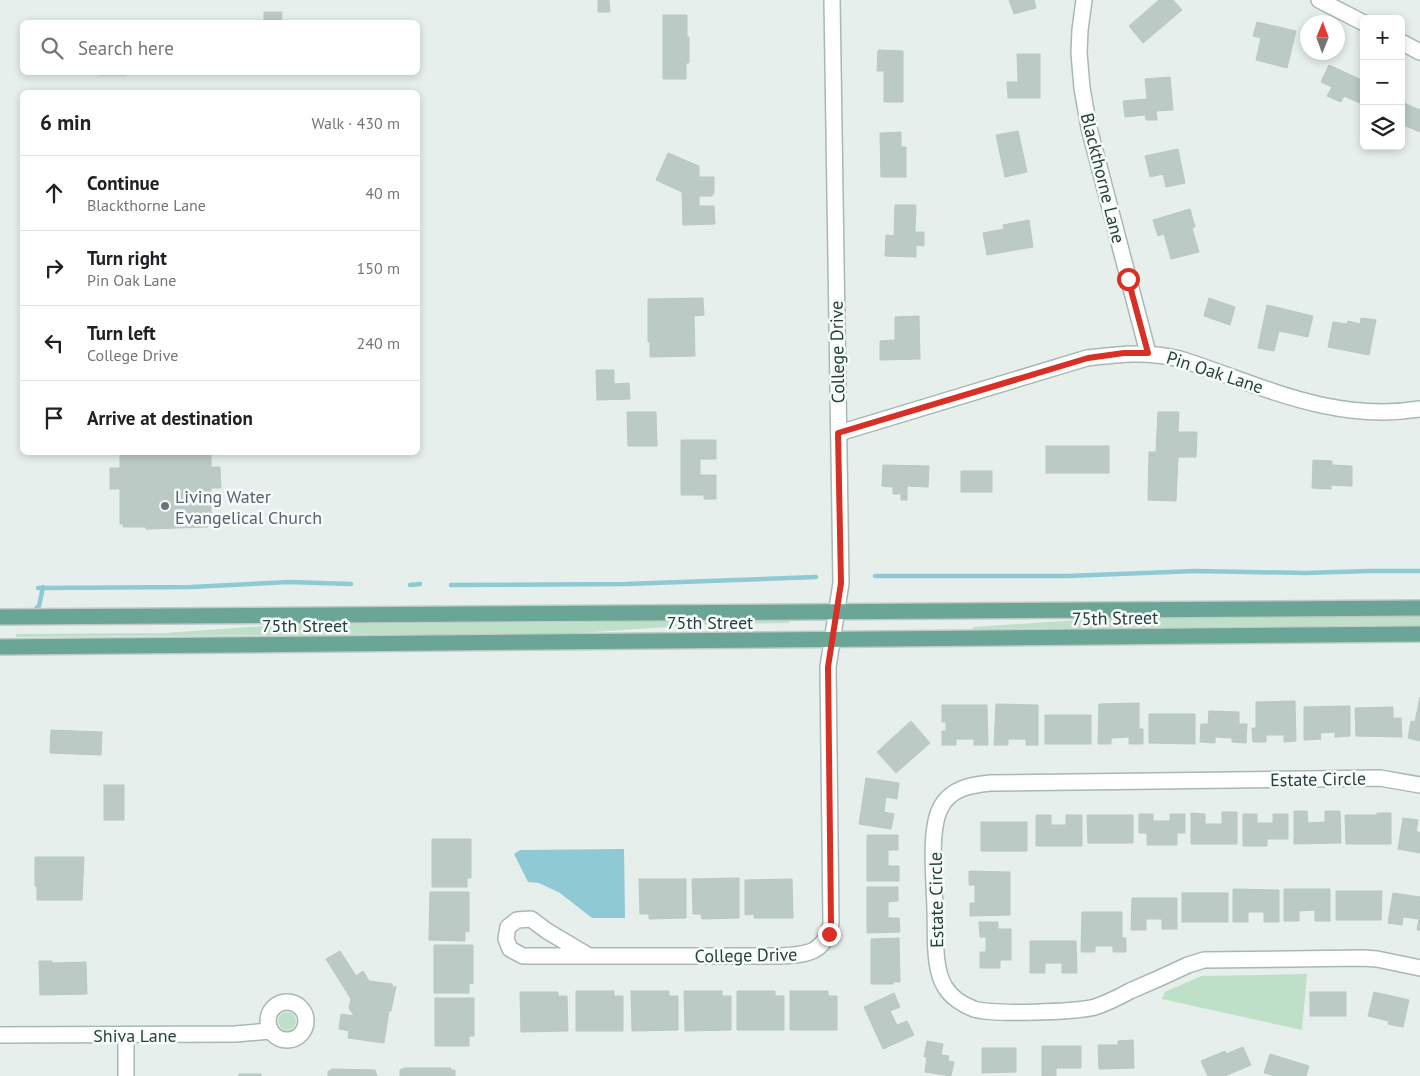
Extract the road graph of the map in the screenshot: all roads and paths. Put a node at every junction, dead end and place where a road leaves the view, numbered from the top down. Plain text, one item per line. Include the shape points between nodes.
1 (832, 0) edge
2 (1084, 0) edge
3 (1319, 0) edge
4 (1360, 21) edge
5 (1405, 44) edge
6 (1420, 52) edge
7 (1148, 353) junction
8 (1420, 409) edge
9 (838, 433) junction
10 (1420, 608) edge
11 (837, 611) junction
12 (0, 617) edge
13 (1420, 634) edge
14 (833, 640) junction
15 (0, 647) edge
16 (1420, 786) edge
17 (589, 956) junction
18 (1420, 968) edge
19 (270, 1031) dead end
20 (0, 1035) edge
21 (126, 1035) junction
22 (126, 1076) edge

1 - 9 street, College Drive
2 - 7 street, Blackthorne Lane via 1078,53 1089,128
3 - 4 street
5 - 6 street
7 - 8 street, Pin Oak Lane via 1180,359 1317,405 1346,411 1382,413
7 - 9 street, Pin Oak Lane via 1088,358
9 - 11 street, College Drive via 841,583
10 - 11 main road, 75th Street
11 - 12 main road, 75th Street
11 - 14 street, College Drive
13 - 14 main road, 75th Street
14 - 15 main road, 75th Street
14 - 17 street, College Drive via 828,667 831,923 824,942 802,955
16 - 18 street, Estate Circle via 1380,778 990,783 970,786 948,798 937,820 934,848 936,953 940,973 945,987 954,997 981,1010 1068,1011 1094,1007 1204,960 1363,958
17 - 17 street, College Drive via 523,956 510,949 506,938 508,927 517,920 530,919
19 - 21 street, Shiva Lane
20 - 21 street, Shiva Lane
21 - 22 street

